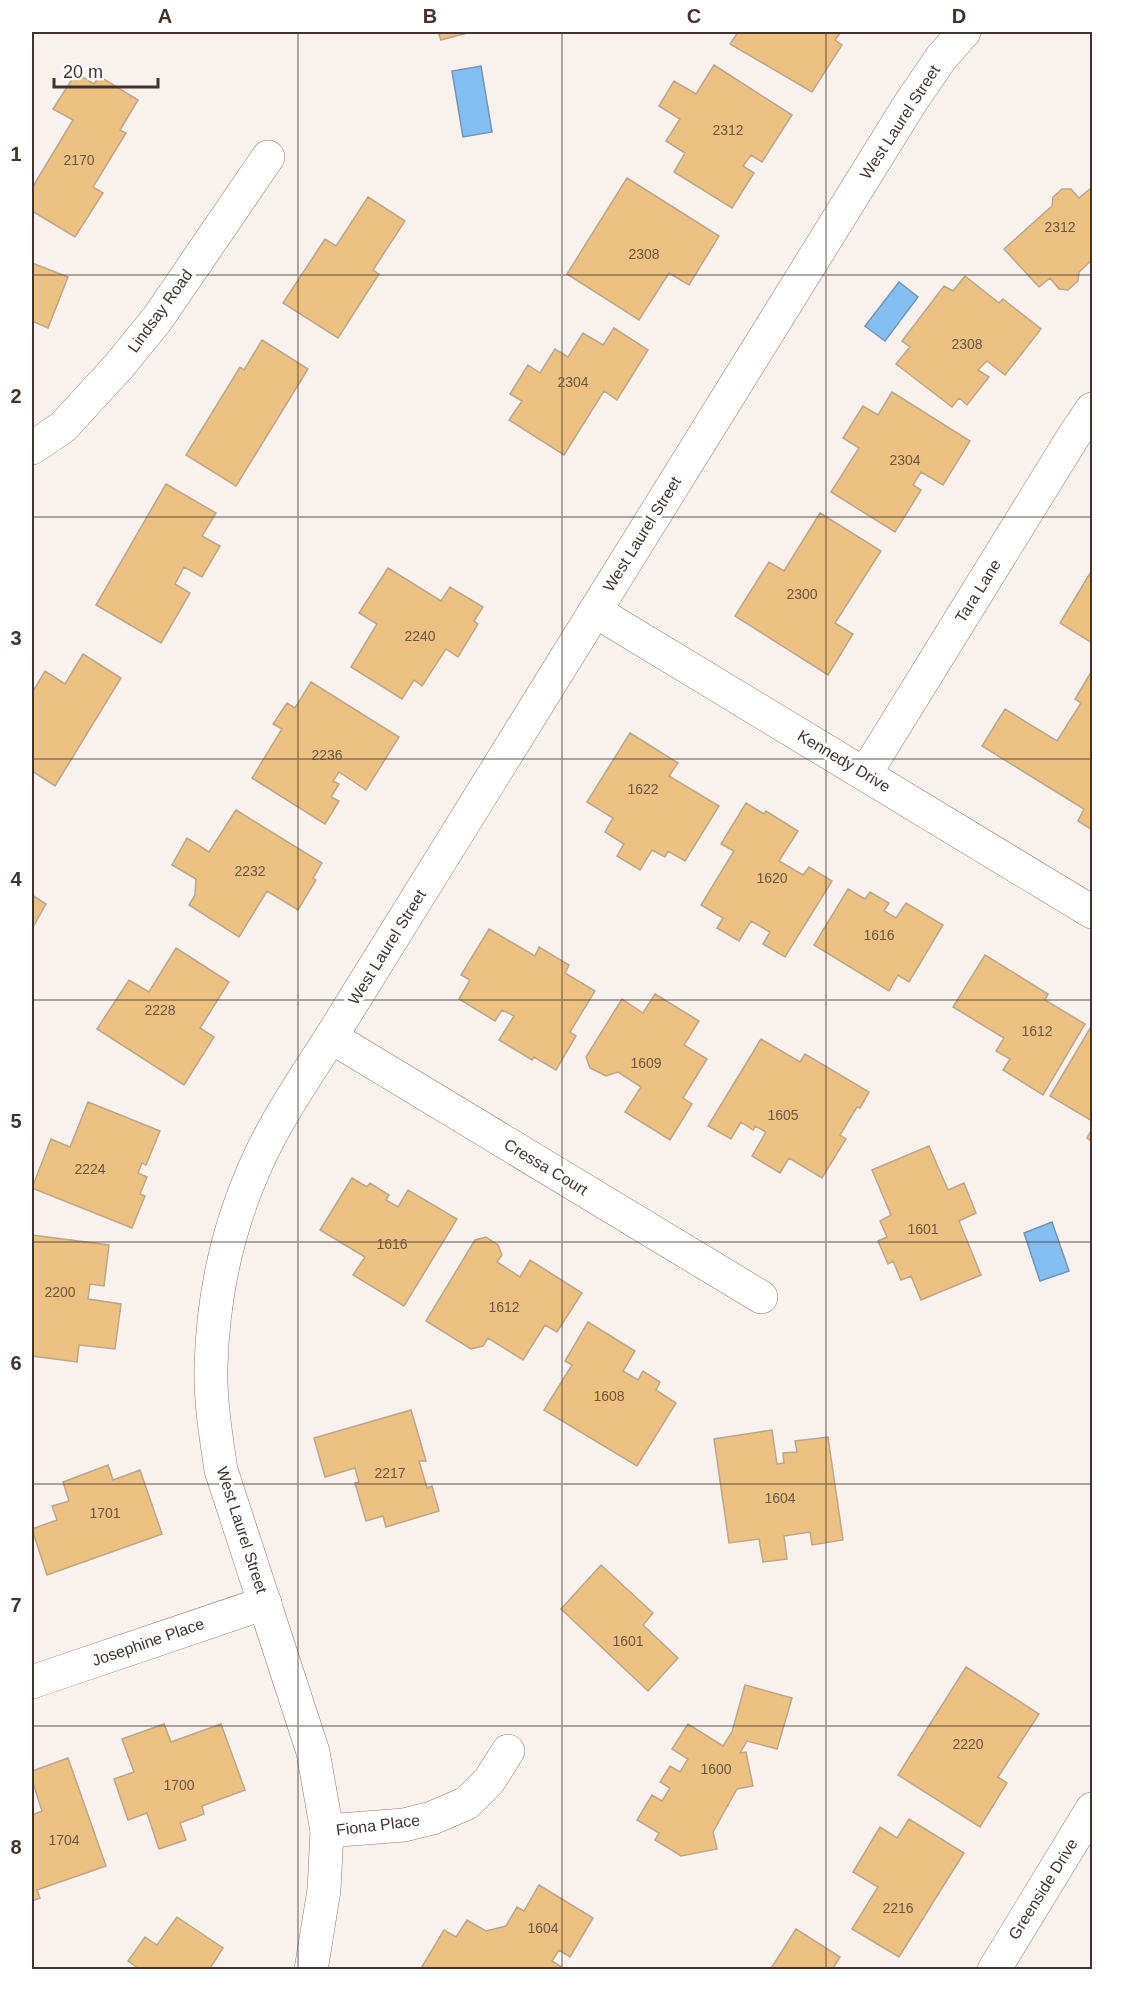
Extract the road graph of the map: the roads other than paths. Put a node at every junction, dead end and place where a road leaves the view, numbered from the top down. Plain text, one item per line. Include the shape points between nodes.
1 (964, 32) edge
2 (267, 157) dead end
3 (1092, 409) edge
4 (32, 448) edge
5 (595, 611) junction
6 (865, 774) junction
7 (1092, 912) edge
8 (331, 1037) junction
9 (761, 1297) dead end
10 (265, 1603) junction
11 (32, 1682) edge
12 (508, 1750) dead end
13 (1092, 1809) edge
14 (327, 1831) junction
15 (312, 1970) edge
16 (994, 1970) edge

1 - 5 street, West Laurel Street via 909,105
2 - 4 street, Lindsay Road via 158,318 63,426
3 - 6 street, Tara Lane
5 - 6 street, Kennedy Drive
5 - 8 street, West Laurel Street
6 - 7 street, Kennedy Drive
8 - 9 street, Cressa Court
8 - 10 street, West Laurel Street via 261,1153 238,1206 214,1315 210,1368 221,1470
10 - 11 street, Josephine Place
10 - 14 street, West Laurel Street via 313,1752
12 - 14 street, Fiona Place via 489,1781 467,1803 404,1825
13 - 16 street, Greenside Drive
14 - 15 street, West Laurel Street via 324,1890

